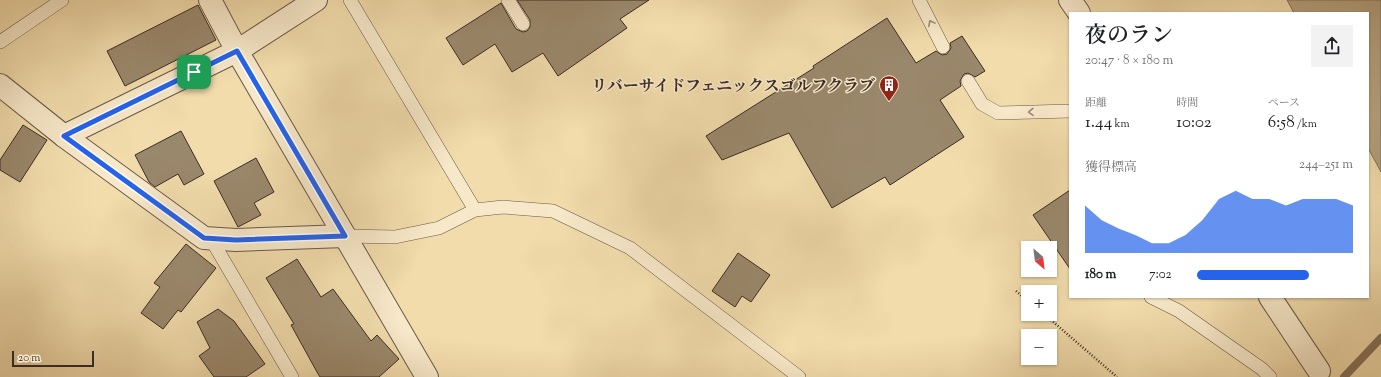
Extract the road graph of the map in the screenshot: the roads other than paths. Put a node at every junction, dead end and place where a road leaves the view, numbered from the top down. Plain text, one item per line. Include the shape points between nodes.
1 (62, 0) edge
2 (210, 0) edge
3 (316, 0) edge
4 (350, 0) edge
5 (508, 0) edge
6 (919, 0) edge
7 (1070, 0) edge
8 (1077, 12) edge
9 (523, 24) dead end
10 (0, 42) edge
11 (943, 47) dead end
12 (237, 51) junction
13 (968, 81) dead end
14 (0, 85) edge
15 (1069, 111) edge
16 (64, 136) junction
17 (475, 210) junction
18 (345, 236) junction
19 (211, 239) junction
20 (1153, 298) edge
21 (1271, 298) edge
22 (1322, 374) edge
23 (292, 377) edge
24 (426, 377) edge
25 (799, 377) edge
26 (1270, 377) edge

1 - 10 lane
2 - 12 street
3 - 12 street
4 - 17 lane
5 - 9 lane
11 -> 6 lane
7 - 8 street
12 - 16 street
12 - 18 street
15 -> 13 lane via 998,113 982,104
14 - 16 street
16 - 19 street via 204,238
17 - 18 lane via 439,228 395,237
17 - 25 lane via 503,207 554,212 630,248
18 - 19 street
18 - 24 street
19 - 23 lane
20 - 26 lane via 1179,311
21 - 22 street

